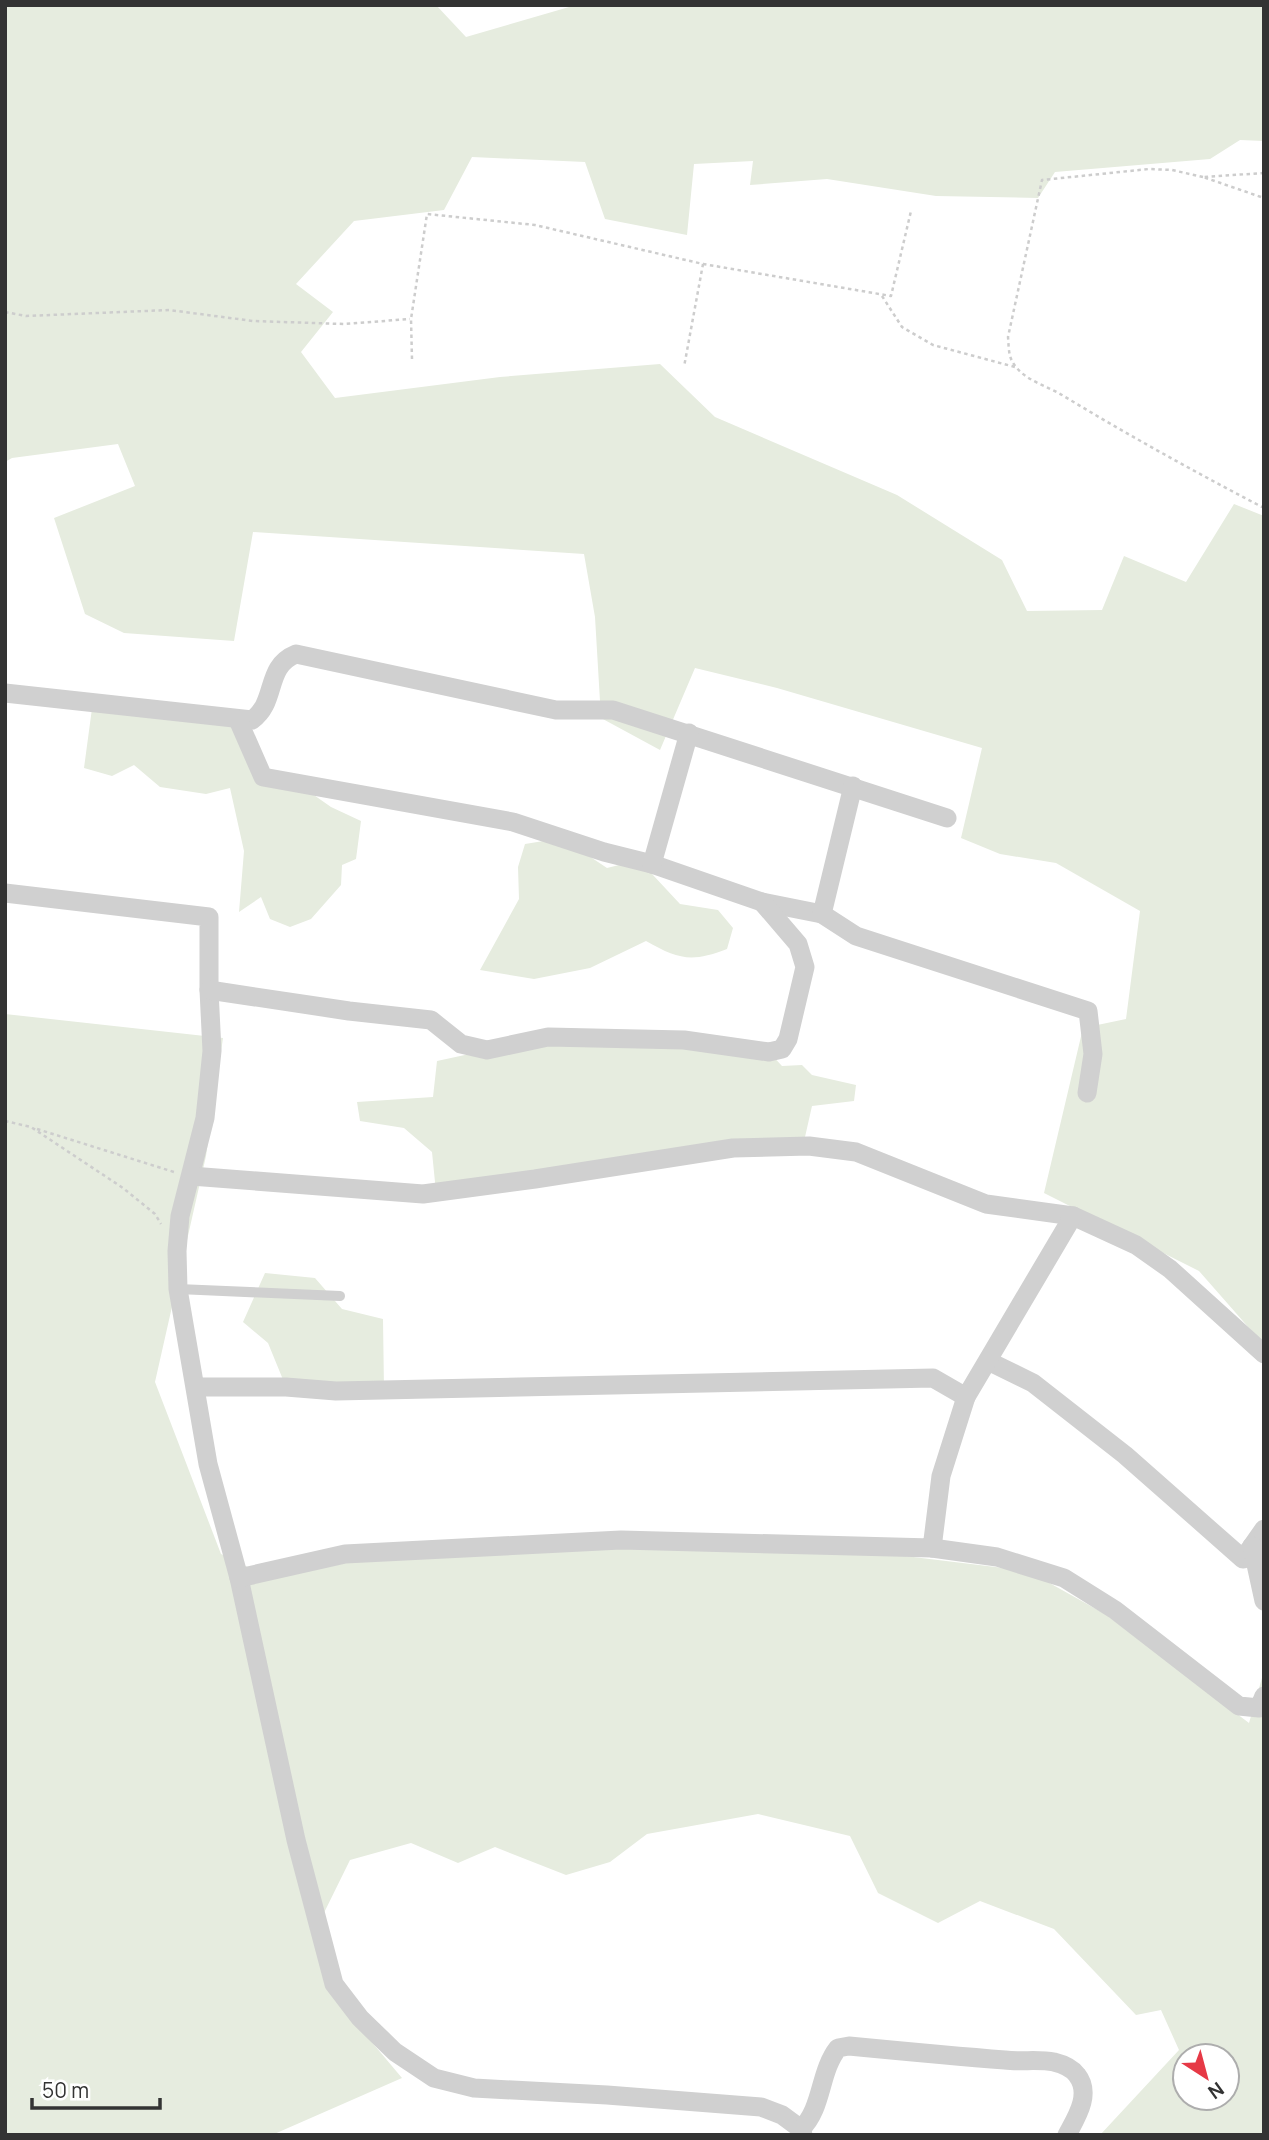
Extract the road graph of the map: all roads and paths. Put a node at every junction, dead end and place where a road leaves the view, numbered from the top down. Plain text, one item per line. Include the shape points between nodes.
1 (1264, 173) edge
2 (1203, 177) junction
3 (1264, 198) edge
4 (911, 211) dead end
5 (703, 264) junction
6 (881, 295) junction
7 (5, 312) edge
8 (411, 319) junction
9 (412, 359) dead end
10 (684, 367) dead end
11 (1015, 367) junction
12 (1264, 508) edge
13 (5, 693) edge
14 (238, 720) junction
15 (689, 733) junction
16 (853, 786) junction
17 (947, 818) dead end
18 (652, 863) junction
19 (5, 893) edge
20 (762, 902) junction
21 (822, 914) junction
22 (209, 990) junction
23 (1087, 1093) dead end
24 (5, 1121) edge
25 (31, 1127) junction
26 (191, 1176) junction
27 (1073, 1216) junction
28 (177, 1251) junction
29 (178, 1289) junction
30 (340, 1296) dead end
31 (1264, 1354) edge
32 (988, 1361) junction
33 (196, 1387) junction
34 (966, 1397) junction
35 (1264, 1529) edge
36 (1252, 1546) junction
37 (932, 1548) junction
38 (239, 1578) junction
39 (1264, 1601) edge
40 (1264, 1696) edge
41 (802, 2132) edge
42 (1067, 2135) edge

1 - 2 path
2 - 3 path
2 - 11 path via 1149,169 1042,180 1008,337
4 - 6 path via 891,296
5 - 6 path
5 - 8 path via 535,225 427,214
5 - 10 path
6 - 11 path via 902,327 933,345
7 - 8 path via 26,316 169,310 253,321 344,324
8 - 9 path
11 - 12 path via 1135,440
13 - 14 street
14 - 15 street via 252,720 261,713 276,670 284,659 296,654 556,710 613,710
14 - 18 street via 262,777 513,822
15 - 16 street
15 - 18 street
16 - 17 street
16 - 21 street
18 - 20 street
19 - 22 street via 209,917
20 - 21 street
20 - 22 street via 798,944 804,967 788,1039 782,1049 769,1052 684,1040 548,1037 487,1050 461,1044 431,1020
21 - 23 street via 856,936 1088,1011 1093,1054
22 - 26 street via 212,1051 205,1118
24 - 25 path
25 - 26 path
25 - 28 path via 155,1214
26 - 27 street via 424,1194 733,1148 809,1146 856,1152 986,1204
26 - 28 street
27 - 31 street via 1136,1245 1170,1269
27 - 32 street
28 - 29 street
29 - 30 lane
29 - 33 street
32 - 34 street
32 - 36 street via 1033,1383 1125,1455 1243,1559
33 - 34 street via 336,1391 933,1378
33 - 38 street via 208,1464
34 - 37 street via 942,1476
35 - 36 street
36 - 39 street
37 - 38 street via 621,1540 345,1554
37 - 40 street via 997,1557 1064,1578 1115,1610 1239,1706 1259,1708
38 - 41 street via 321,1940 334,1984 360,2018 395,2052 434,2078 474,2088 761,2107 782,2115
41 - 42 street via 812,2119 830,2058 838,2048 849,2046 1054,2062 1068,2067 1082,2082 1083,2099

